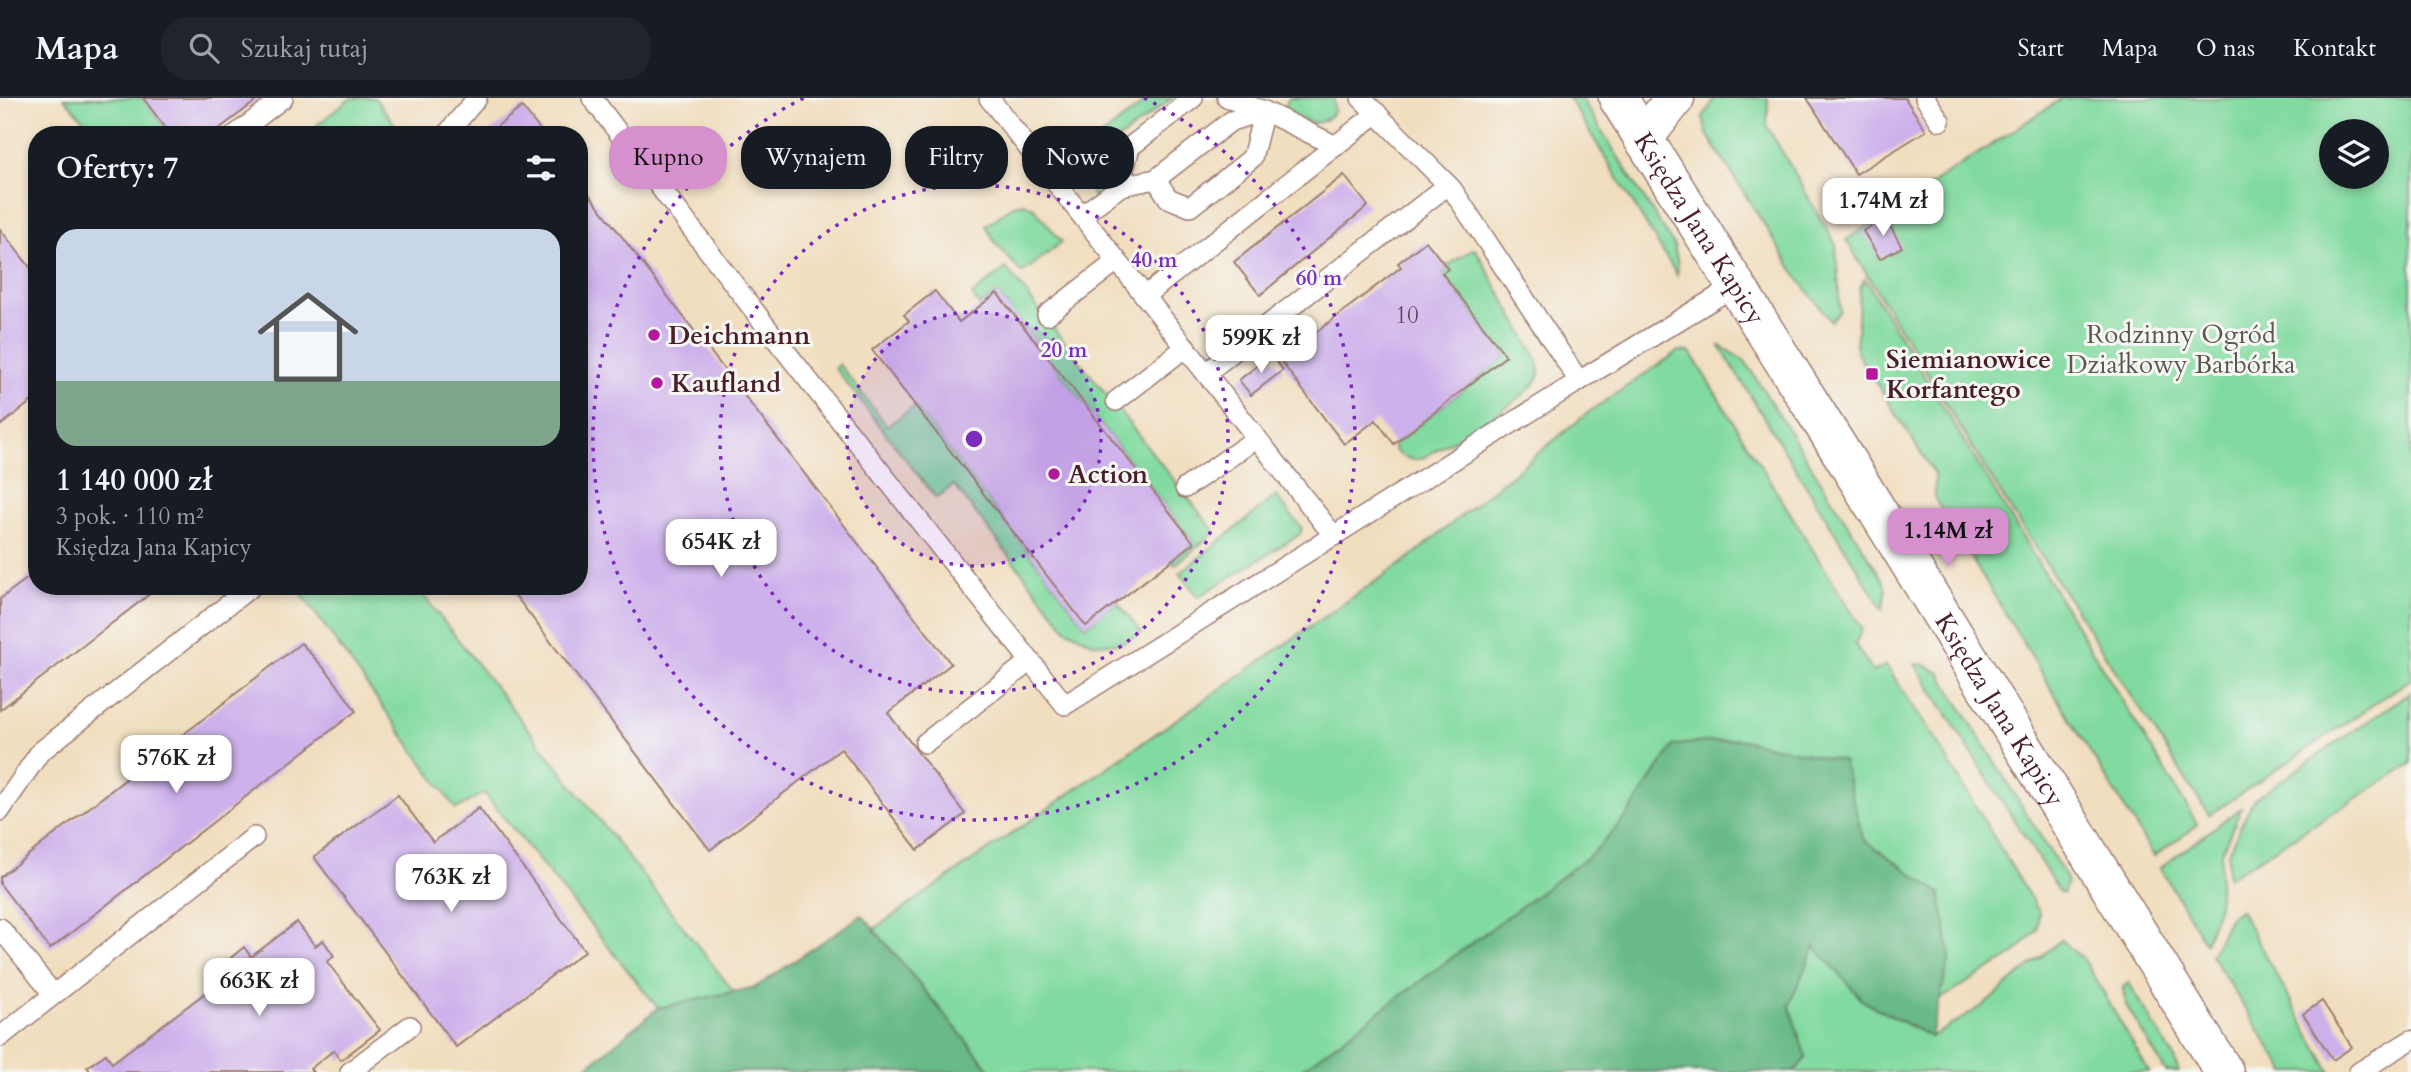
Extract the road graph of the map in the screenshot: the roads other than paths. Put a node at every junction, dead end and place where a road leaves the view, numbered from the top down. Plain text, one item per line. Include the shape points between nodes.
1 (283, 98) edge
2 (477, 98) edge
3 (592, 98) edge
4 (989, 98) edge
5 (1194, 98) edge
6 (1227, 98) edge
7 (1362, 98) edge
8 (1618, 98) edge
9 (1675, 98) edge
10 (1925, 98) edge
11 (1264, 110) junction
12 (1377, 113) junction
13 (1940, 121) dead end
14 (247, 126) edge
15 (454, 126) edge
16 (1643, 138) junction
17 (1134, 144) edge
18 (1336, 146) junction
19 (1156, 179) junction
20 (1134, 184) edge
21 (1448, 186) junction
22 (1116, 189) edge
23 (1082, 215) junction
24 (1117, 261) junction
25 (1735, 286) junction
26 (1145, 296) junction
27 (1047, 315) dead end
28 (1186, 347) junction
29 (1206, 373) junction
30 (1578, 381) junction
31 (1116, 401) dead end
32 (1257, 438) junction
33 (1185, 488) dead end
34 (1334, 536) junction
35 (241, 595) edge
36 (1030, 662) junction
37 (925, 743) dead end
38 (0, 811) edge
39 (254, 837) dead end
40 (0, 928) edge
41 (53, 994) junction
42 (410, 1026) dead end
43 (0, 1037) edge
44 (2411, 1040) edge
45 (350, 1072) edge
46 (2224, 1072) edge
47 (2359, 1072) edge

1 - 14 lane
2 - 15 lane
3 - 36 lane
4 - 23 lane
5 - 17 lane
6 - 11 lane
7 - 12 lane
8 - 16 street, Księdza Jana Kapicy
9 - 16 street
10 - 13 lane
11 - 18 lane
11 - 19 lane via 1231,121
11 - 19 lane via 1252,158 1190,207 1168,198
12 - 18 lane
12 - 21 lane
16 - 25 street, Księdza Jana Kapicy
18 - 26 lane
19 - 20 lane
21 - 29 lane
21 - 30 lane
22 - 23 lane
23 - 24 lane
24 - 26 lane
24 - 27 lane
25 - 30 lane
25 - 46 street, Księdza Jana Kapicy
26 - 28 lane
28 - 29 lane
28 - 31 lane
29 - 32 lane
30 - 34 lane
32 - 33 lane
32 - 34 lane
34 - 36 lane via 1065,705
35 - 38 lane via 40,752
36 - 37 lane
39 - 41 lane
40 - 41 lane
41 - 43 lane
42 - 45 lane
44 - 47 lane

